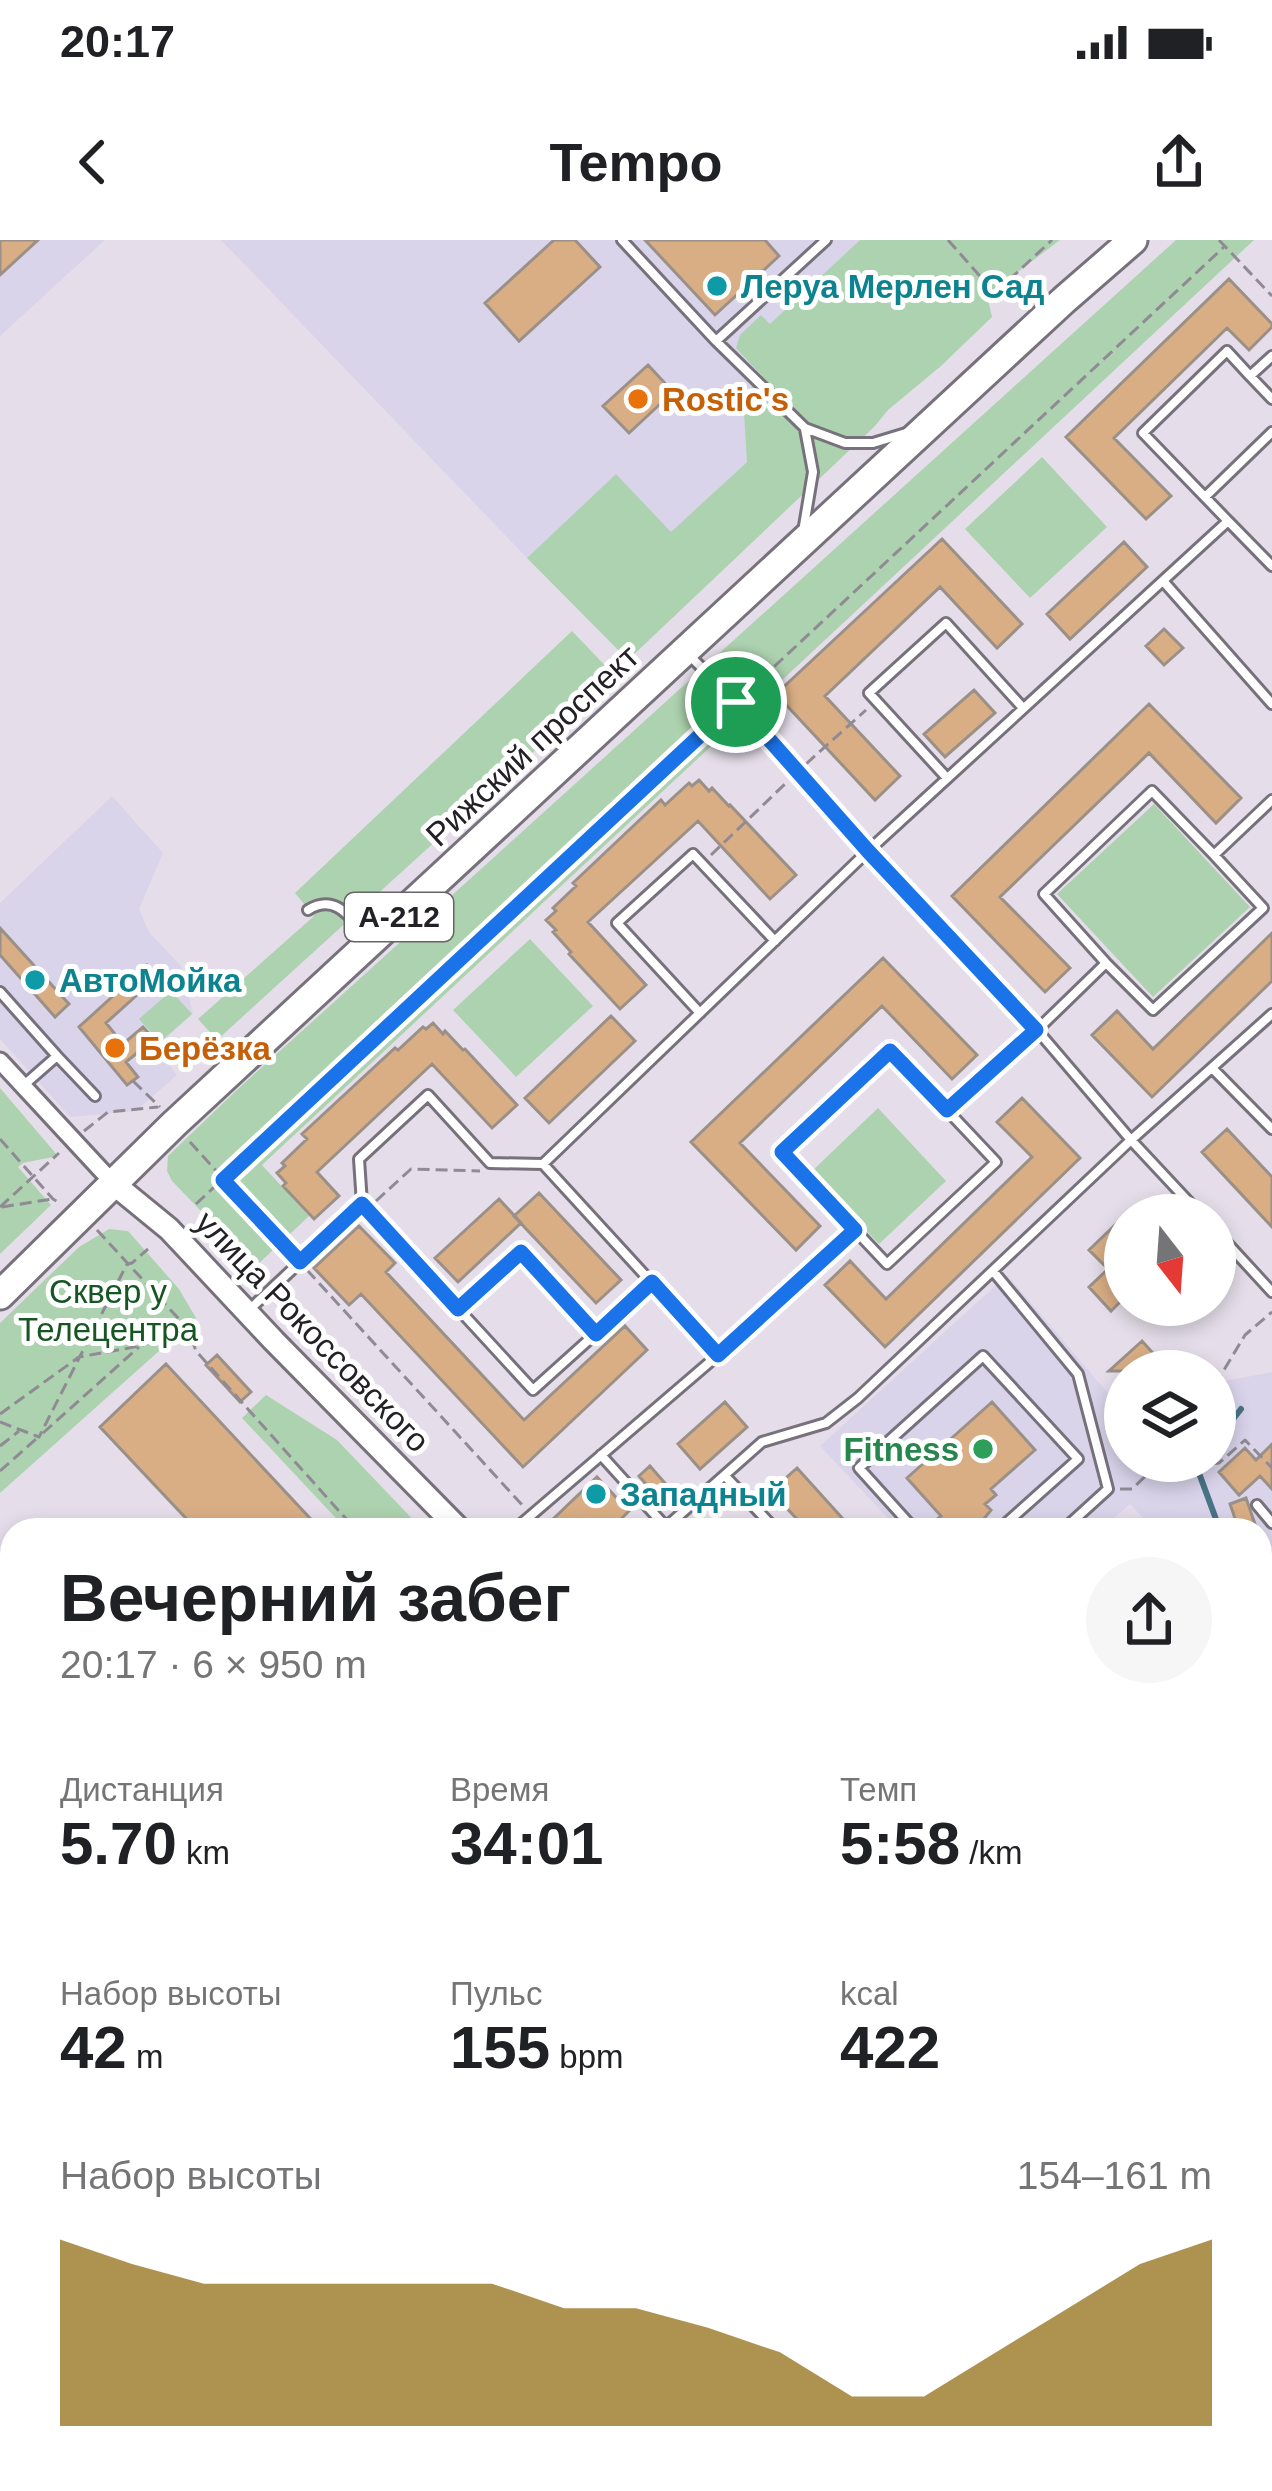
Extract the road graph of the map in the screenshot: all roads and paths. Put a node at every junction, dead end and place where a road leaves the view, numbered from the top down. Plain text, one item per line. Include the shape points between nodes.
1 (622, 240) edge
2 (826, 240) edge
3 (948, 240) edge
4 (1052, 240) edge
5 (1102, 240) edge
6 (1133, 240) edge
7 (1219, 240) edge
8 (1225, 246) junction
9 (1272, 296) edge
10 (1064, 300) junction
11 (716, 341) junction
12 (1272, 356) edge
13 (1250, 376) junction
14 (1272, 399) edge
15 (805, 428) junction
16 (925, 428) junction
17 (1272, 432) edge
18 (1205, 497) junction
19 (1228, 521) junction
20 (800, 544) junction
21 (1272, 566) edge
22 (1164, 582) junction
23 (686, 652) junction
24 (736, 702) junction
25 (1272, 704) edge
26 (1024, 708) junction
27 (947, 778) junction
28 (1272, 800) edge
29 (868, 851) junction
30 (1214, 855) junction
31 (308, 910) dead end
32 (373, 941) junction
33 (775, 941) junction
34 (1106, 963) junction
35 (0, 992) edge
36 (700, 1013) junction
37 (1272, 1014) edge
38 (1036, 1030) junction
39 (58, 1056) junction
40 (0, 1061) edge
41 (1213, 1069) junction
42 (133, 1081) dead end
43 (23, 1086) junction
44 (95, 1096) dead end
45 (947, 1110) junction
46 (174, 1124) junction
47 (1272, 1129) edge
48 (0, 1139) edge
49 (73, 1140) junction
50 (1131, 1140) junction
51 (543, 1164) junction
52 (481, 1172) dead end
53 (33, 1174) junction
54 (223, 1180) junction
55 (114, 1184) junction
56 (1181, 1194) edge
57 (53, 1199) junction
58 (196, 1204) dead end
59 (0, 1207) edge
60 (364, 1207) junction
61 (81, 1216) junction
62 (855, 1230) junction
63 (148, 1249) dead end
64 (1236, 1253) edge
65 (300, 1262) junction
66 (127, 1264) junction
67 (993, 1271) junction
68 (652, 1282) junction
69 (1272, 1292) edge
70 (0, 1295) edge
71 (458, 1309) junction
72 (247, 1312) junction
73 (1272, 1312) edge
74 (188, 1329) junction
75 (596, 1334) junction
76 (140, 1346) junction
77 (1236, 1350) edge
78 (718, 1355) junction
79 (79, 1357) junction
80 (0, 1414) edge
81 (0, 1422) edge
82 (21, 1430) junction
83 (39, 1437) junction
84 (0, 1446) edge
85 (1236, 1448) edge
86 (601, 1455) junction
87 (1272, 1468) edge
88 (0, 1471) edge
89 (725, 1476) junction
90 (1139, 1482) edge
91 (1108, 1489) junction
92 (1256, 1505) dead end
93 (531, 1515) junction
94 (345, 1518) edge
95 (448, 1518) edge
96 (528, 1518) edge
97 (657, 1518) edge
98 (677, 1518) edge
99 (765, 1518) edge
100 (904, 1518) edge
101 (1012, 1518) edge
102 (1077, 1518) edge
103 (1268, 1518) edge

1 - 11 lane
2 - 11 lane
3 - 4 path via 995,292
5 - 10 highway, Рижский проспект / А-212
6 - 10 highway, Рижский проспект / А-212
7 - 8 path
8 - 9 path
8 - 24 path
10 - 16 highway, Рижский проспект / А-212
11 - 15 lane
12 - 13 lane
13 - 14 lane
13 - 18 lane via 1227,351 1144,433
15 - 16 lane via 873,442
15 - 20 lane via 813,472
16 - 20 highway, Рижский проспект / А-212
17 - 18 lane
18 - 19 lane
19 - 21 lane
19 - 22 lane
20 - 23 highway, Рижский проспект / А-212
22 - 25 lane
22 - 26 lane
23 - 24 lane
23 - 32 highway, Рижский проспект / А-212
24 - 29 lane
24 - 54 path
26 - 27 lane
26 - 27 lane via 946,623 869,693
27 - 29 lane
28 - 30 lane
29 - 33 lane
29 - 38 lane
30 - 34 lane via 1263,908 1154,1010
30 - 34 lane via 1152,791 1043,894
31 - 32 lane via 337,905
32 - 46 highway, Рижский проспект / А-212
33 - 36 lane
33 - 36 lane via 694,854 616,922
34 - 38 lane
35 - 39 lane
36 - 51 lane
37 - 41 lane
38 - 45 lane
38 - 50 lane
39 - 43 lane
39 - 44 lane
40 - 43 street
41 - 47 lane
41 - 50 lane
42 - 49 path via 160,1107 108,1112
43 - 49 street
45 - 62 lane via 996,1162 887,1264
45 - 62 lane via 890,1051 782,1152
46 - 54 path
46 - 55 highway, Рижский проспект / А-212
48 - 53 path
49 - 53 path
49 - 55 street
50 - 56 lane
50 - 67 lane
51 - 60 lane via 490,1163 428,1095 359,1159
51 - 68 lane
52 - 60 path via 411,1169
53 - 57 path
53 - 59 path
54 - 58 path
54 - 65 path
55 - 61 highway, Рижский проспект / А-212
55 - 72 main road, улица Рокоссовского
57 - 59 path
57 - 61 path
60 - 65 lane
60 - 71 lane
61 - 66 path
61 - 70 highway, Рижский проспект / А-212
62 - 78 lane
63 - 66 path
64 - 69 lane
65 - 72 lane
65 - 93 path
66 - 74 path
66 - 79 path
67 - 89 lane via 858,1399 826,1423 762,1442
67 - 91 lane via 1078,1374
68 - 75 lane
68 - 78 lane
71 - 75 lane via 532,1390
71 - 75 lane via 521,1252
72 - 95 main road, улица Рокоссовского
73 - 77 path
74 - 76 path
74 - 94 path via 196,1351
76 - 79 path
76 - 83 path
78 - 86 lane
79 - 80 path
79 - 83 path
81 - 82 path
82 - 83 path
82 - 84 path
83 - 88 path
85 - 87 path via 1245,1440
86 - 93 lane
86 - 97 lane
89 - 98 lane
89 - 99 lane
90 - 91 path
91 - 102 lane
92 - 103 lane
93 - 96 lane
100 - 101 lane via 859,1468 983,1356 1078,1459

